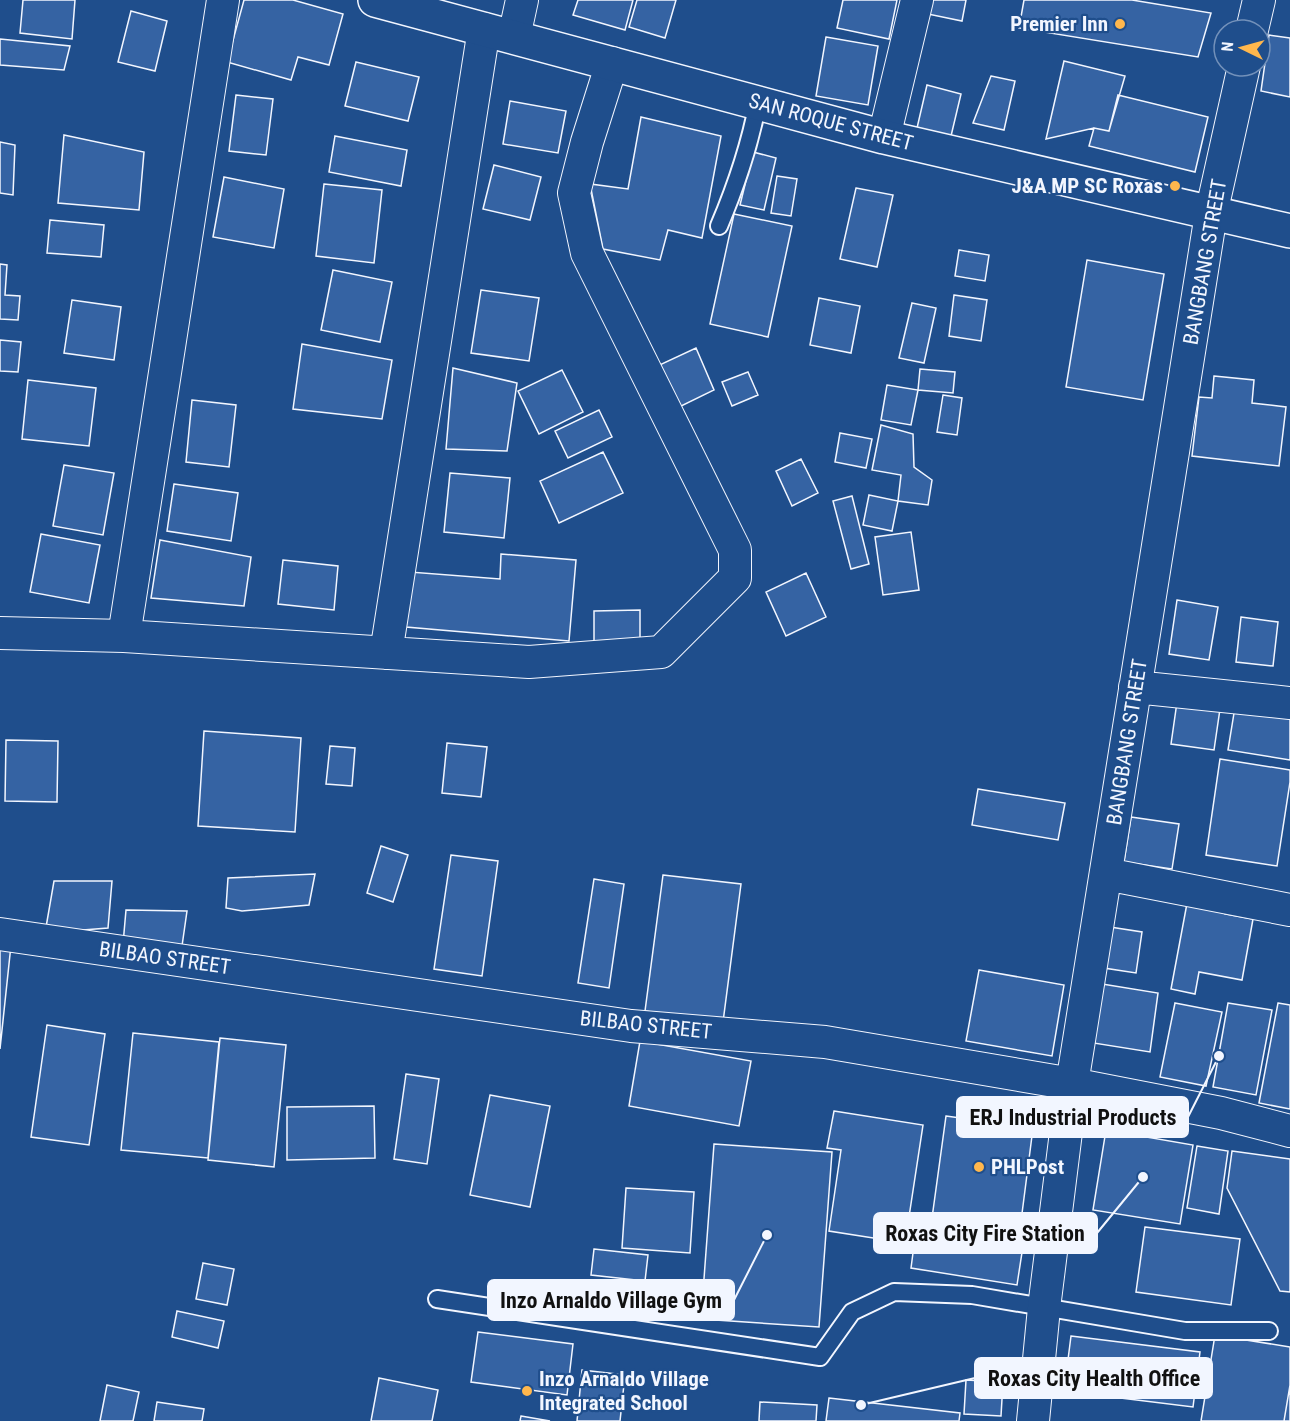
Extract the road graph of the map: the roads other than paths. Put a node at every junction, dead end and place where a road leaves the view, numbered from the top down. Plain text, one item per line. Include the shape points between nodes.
1 (223, 0) edge
2 (375, 0) edge
3 (522, 0) edge
4 (916, 0) edge
5 (1258, 0) edge
6 (1254, 18) edge
7 (499, 33) junction
8 (612, 63) junction
9 (1241, 78) edge
10 (758, 102) junction
11 (884, 137) junction
12 (1211, 214) junction
13 (719, 226) dead end
14 (1290, 231) edge
15 (0, 633) edge
16 (124, 636) junction
17 (386, 653) junction
18 (1135, 687) junction
19 (1290, 703) edge
20 (1106, 874) junction
21 (1290, 910) edge
22 (0, 934) edge
23 (1072, 1084) junction
24 (1290, 1131) edge
25 (437, 1299) dead end
26 (1044, 1308) junction
27 (1269, 1331) dead end
28 (1032, 1421) edge

1 - 16 street
2 - 7 main road, SAN ROQUE STREET
3 - 7 street
4 - 11 street
5 - 6 street
7 - 8 main road, SAN ROQUE STREET
7 - 17 street
8 - 10 main road, SAN ROQUE STREET
8 - 17 street via 574,193 587,253 735,550 735,578 661,652 529,662
9 - 12 street, BANGBANG STREET
10 - 11 main road, SAN ROQUE STREET
10 - 13 lane via 753,128
11 - 12 main road, SAN ROQUE STREET
12 - 14 main road, SAN ROQUE STREET
12 - 18 street, BANGBANG STREET
15 - 16 street
16 - 17 street
18 - 19 street
18 - 20 street, BANGBANG STREET
20 - 21 street
20 - 23 street, BANGBANG STREET
22 - 23 street, BILBAO STREET via 632,1026 825,1042
23 - 24 street, BILBAO STREET via 1221,1113
23 - 26 street, BANGBANG STREET
25 - 26 lane via 820,1357 852,1312 894,1292 972,1295
26 - 27 lane via 1185,1331
26 - 28 street, BANGBANG STREET

